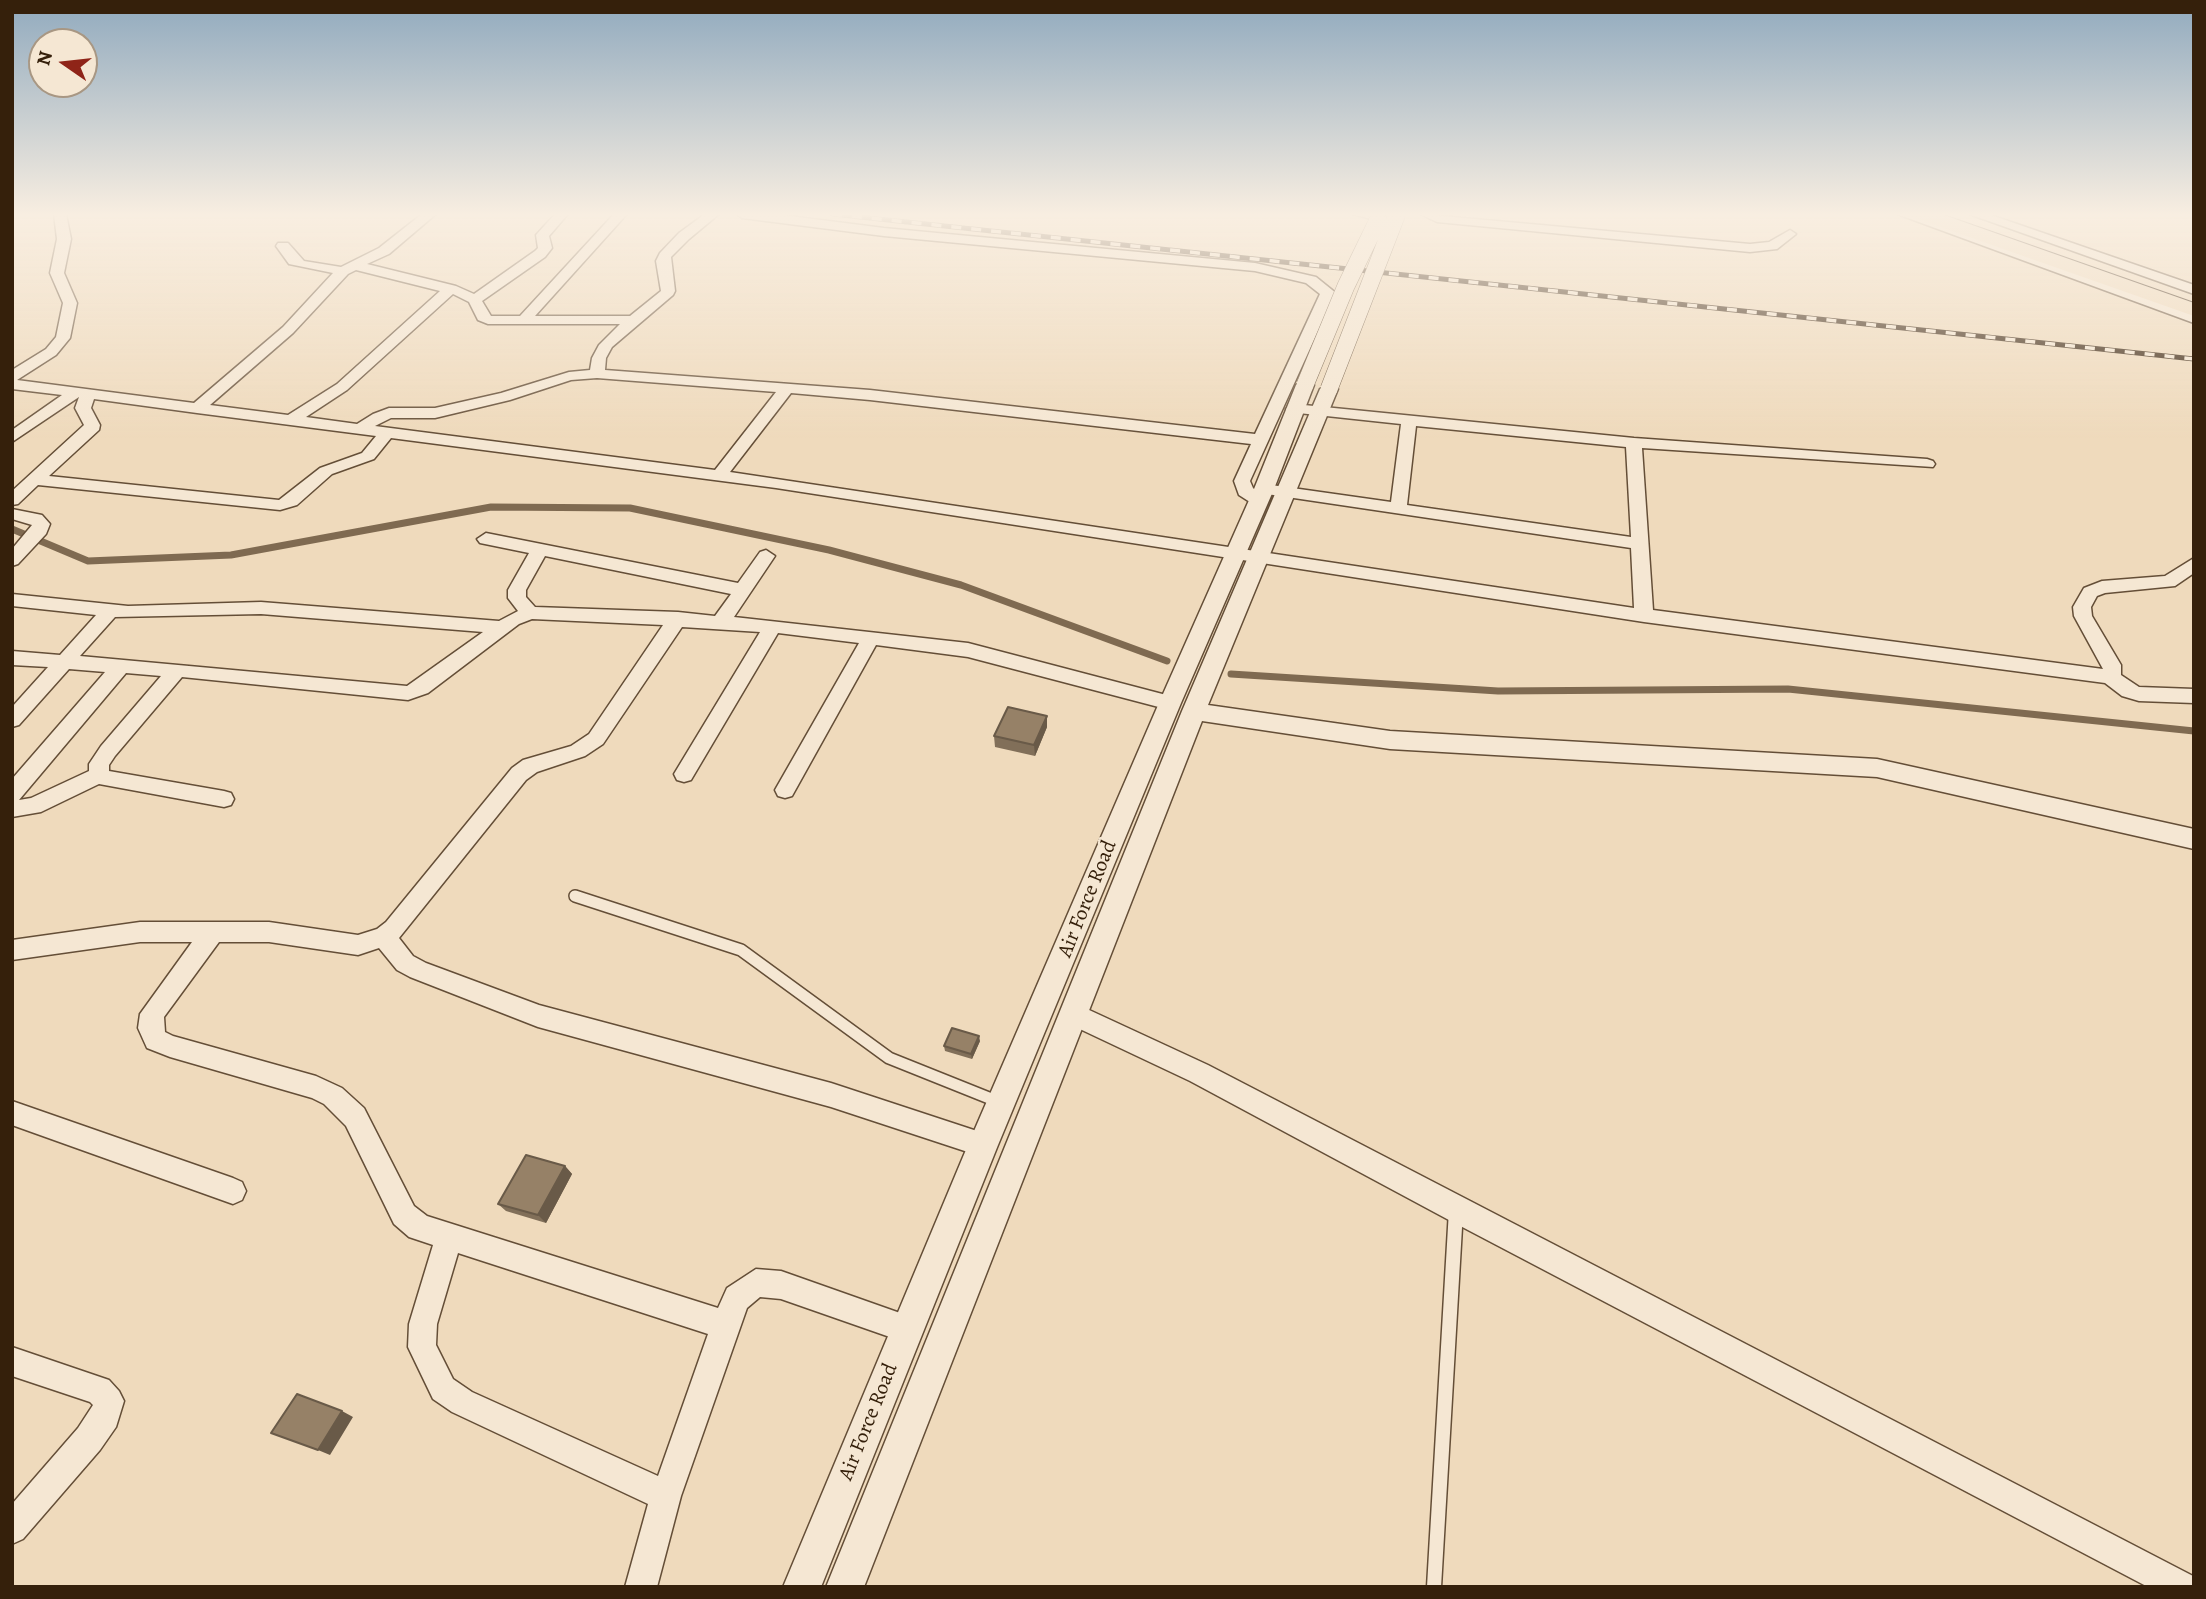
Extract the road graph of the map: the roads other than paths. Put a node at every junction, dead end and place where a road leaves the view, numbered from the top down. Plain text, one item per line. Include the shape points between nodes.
1 (64, 289) edge
2 (328, 289) edge
3 (451, 289) joint
4 (491, 289) edge
5 (552, 289) edge
6 (668, 289) edge
7 (1323, 289) edge
8 (1339, 289) edge
9 (1368, 289) edge
10 (2110, 289) edge
11 (2133, 289) edge
12 (2159, 289) edge
13 (1334, 297) junction
14 (475, 300) junction
15 (2194, 301) edge
16 (2194, 310) edge
17 (2194, 319) edge
18 (524, 320) junction
19 (633, 320) junction
20 (597, 374) junction
21 (12, 377) edge
22 (12, 384) edge
23 (787, 389) junction
24 (82, 394) junction
25 (197, 408) junction
26 (1294, 409) junction
27 (1321, 412) junction
28 (291, 420) junction
29 (1409, 421) junction
30 (359, 429) junction
31 (386, 432) junction
32 (12, 437) edge
33 (1262, 440) junction
34 (1634, 443) junction
35 (1927, 464) dead end
36 (718, 478) junction
37 (36, 480) junction
38 (1286, 492) junction
39 (1261, 494) junction
40 (12, 500) edge
41 (1398, 510) junction
42 (12, 514) edge
43 (486, 538) dead end
44 (1640, 544) junction
45 (540, 550) junction
46 (18, 554) edge
47 (766, 556) dead end
48 (1245, 556) junction
49 (2190, 570) edge
50 (743, 590) junction
51 (17, 605) edge
52 (111, 610) junction
53 (530, 613) junction
54 (1644, 616) junction
55 (678, 618) junction
56 (721, 622) junction
57 (774, 626) junction
58 (500, 627) junction
59 (871, 638) junction
60 (12, 658) edge
61 (65, 663) junction
62 (120, 667) junction
63 (177, 670) junction
64 (2109, 676) junction
65 (2194, 696) edge
66 (1182, 707) junction
67 (12, 720) edge
68 (684, 774) dead end
69 (99, 775) junction
70 (785, 790) dead end
71 (12, 794) edge
72 (224, 799) dead end
73 (12, 809) edge
74 (2194, 839) edge
75 (575, 895) dead end
76 (213, 932) junction
77 (384, 937) junction
78 (12, 950) edge
79 (1074, 1014) junction
80 (1002, 1103) junction
81 (12, 1113) edge
82 (983, 1145) junction
83 (233, 1191) dead end
84 (1456, 1210) junction
85 (449, 1236) junction
86 (725, 1325) junction
87 (907, 1329) junction
88 (12, 1361) edge
89 (666, 1496) junction
90 (12, 1528) edge
91 (641, 1587) edge
92 (802, 1587) edge
93 (845, 1587) edge
94 (1434, 1587) edge
95 (2182, 1587) edge

1 - 21 street via 70,303 63,338 51,352
2 - 25 street via 288,330
3 - 14 street
3 - 28 street via 342,387
4 - 14 street
5 - 18 street
6 - 19 street via 666,295
7 - 13 street
8 - 13 street, Air Force Road, bridge
9 - 27 street, Air Force Road, bridge
10 - 17 street
11 - 16 main road
12 - 15 main road
13 - 26 street, Air Force Road, bridge
13 - 33 street
14 - 18 street via 488,320
18 - 19 street
19 - 20 street via 606,345
20 - 23 street
20 - 30 street via 569,376 435,413 389,413
22 - 24 street
23 - 33 street
23 - 36 street
24 - 25 street
24 - 32 street
24 - 37 street via 91,430
25 - 28 street
26 - 27 street
26 - 39 street, Air Force Road
27 - 29 street
27 - 38 street, Air Force Road
28 - 30 street
29 - 34 street
29 - 41 street
30 - 31 street
31 - 36 street
31 - 37 street via 368,456 326,471 299,496 280,505
33 - 39 street via 1242,481 1245,491
34 - 35 street
34 - 44 street
36 - 48 street
37 - 40 street
38 - 39 street
38 - 41 street
38 - 48 street, Air Force Road
39 - 48 street, Air Force Road
41 - 44 street
42 - 46 street via 41,524
43 - 45 street
44 - 54 street
45 - 50 street
45 - 53 street via 517,590 517,598
47 - 50 street
48 - 54 street
48 - 66 street, Air Force Road
49 - 64 street via 2161,585 2102,587 2090,592 2082,607 2084,616 2111,665
50 - 56 street
51 - 52 street
52 - 58 street via 261,608
52 - 61 street
53 - 55 street
53 - 58 street
54 - 64 street
55 - 56 street
55 - 77 street via 596,739 519,774
56 - 57 street
57 - 59 street
57 - 68 street
58 - 63 street via 421,688 408,693
59 - 66 street via 988,653
59 - 70 street
60 - 61 street
61 - 62 street
61 - 67 street
62 - 63 street
62 - 71 street
63 - 69 street via 108,751 99,764
64 - 65 street via 2139,694
66 - 74 street via 1390,740 1868,767
66 - 79 street, Air Force Road
66 - 80 street, Air Force Road
69 - 72 street
69 - 73 street via 34,806
75 - 80 lane via 727,943 889,1058
76 - 77 street via 269,932 358,945
76 - 78 street via 121,933
76 - 85 street via 152,1014 150,1028 156,1040 334,1096 355,1117 404,1215 419,1227
77 - 82 street via 405,963 418,970 538,1016 831,1095
79 - 84 street via 1199,1073
79 - 93 street, Air Force Road
80 - 82 street, Air Force Road
81 - 83 street
82 - 87 street, Air Force Road
84 - 94 lane
84 - 95 street
85 - 86 street
85 - 89 street via 423,1324 422,1347 443,1389 462,1402
86 - 87 street via 737,1298 757,1283 781,1285
86 - 89 street
87 - 92 street, Air Force Road
88 - 90 street via 99,1390 110,1401 89,1439
89 - 91 street

